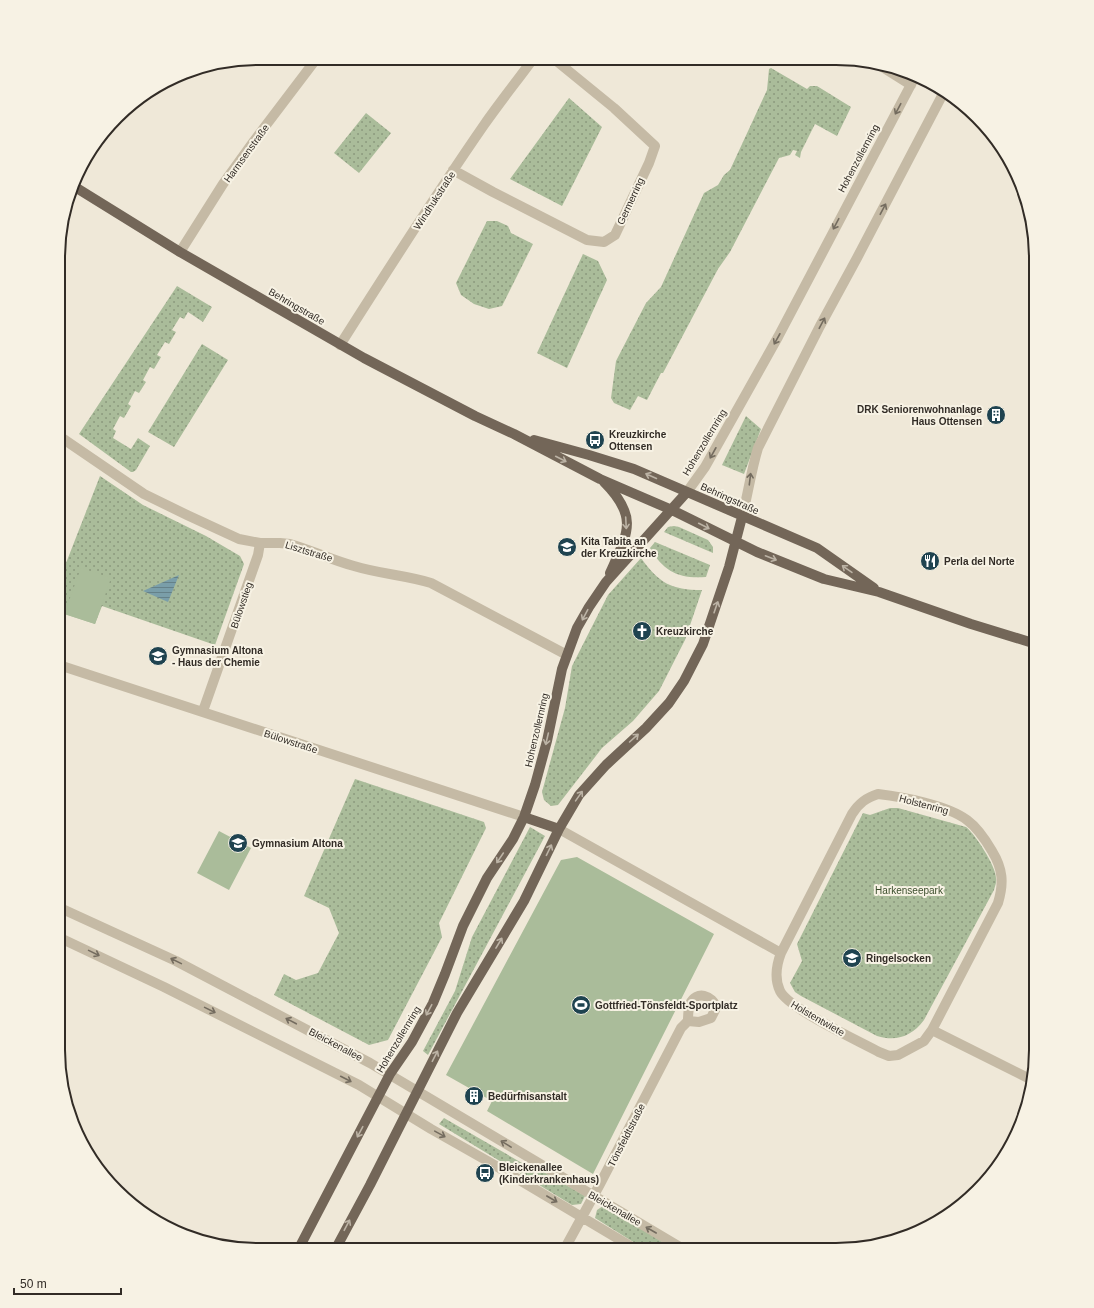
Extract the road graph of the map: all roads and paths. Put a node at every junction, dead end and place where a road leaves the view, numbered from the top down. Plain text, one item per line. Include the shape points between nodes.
1 (312, 65) edge
2 (528, 65) edge
3 (561, 65) edge
4 (893, 74) edge
5 (913, 81) edge
6 (911, 85) junction
7 (942, 96) edge
8 (453, 170) junction
9 (78, 189) edge
10 (180, 252) junction
11 (340, 345) junction
12 (514, 434) junction
13 (65, 440) edge
14 (600, 479) junction
15 (687, 492) junction
16 (672, 510) junction
17 (742, 517) junction
18 (736, 542) junction
19 (260, 543) junction
20 (606, 582) junction
21 (879, 592) junction
22 (1029, 642) edge
23 (567, 655) junction
24 (65, 667) edge
25 (203, 711) junction
26 (524, 817) junction
27 (559, 829) junction
28 (65, 910) edge
29 (65, 940) edge
30 (781, 953) junction
31 (688, 1021) dead end
32 (932, 1030) junction
33 (390, 1074) junction
34 (1027, 1077) edge
35 (417, 1091) junction
36 (378, 1097) junction
37 (406, 1114) junction
38 (594, 1196) junction
39 (582, 1216) junction
40 (302, 1243) edge
41 (339, 1243) edge
42 (568, 1243) edge
43 (626, 1243) edge
44 (673, 1243) edge

1 - 10 street, Harmsenstraße via 238,163
2 - 8 street, Windhukstraße
3 - 8 street, Germerring via 655,146 614,235 604,242 587,240
4 - 6 street
5 - 6 street, Hohenzollernring
6 -> 15 street, Hohenzollernring via 778,337 706,467
17 -> 7 street via 758,448
8 - 11 street, Windhukstraße
9 - 10 main road, Behringstraße
10 - 11 main road, Behringstraße
11 - 12 main road, Behringstraße
12 -> 14 main road, Behringstraße
15 -> 12 main road, Behringstraße via 634,469
13 - 19 street, Lisztstraße via 144,494 239,539
14 - 16 main road, Behringstraße
14 -> 20 main road via 620,500 628,525 626,538
15 - 16 main road, Hohenzollernring
15 - 17 main road, Behringstraße
16 -> 18 main road, Behringstraße
16 - 20 main road, Hohenzollernring
17 - 18 main road
21 -> 17 main road, Behringstraße via 817,548
18 -> 21 main road, Behringstraße via 824,579
27 -> 18 main road via 579,795 601,770 646,728 684,682 703,644
19 - 23 street, Lisztstraße via 290,544 352,566 413,577 431,583
19 - 25 street, Bülowstieg
20 -> 23 main road, Hohenzollernring via 577,628
21 - 22 main road, Behringstraße
23 -> 26 main road, Hohenzollernring via 547,741
24 - 25 street, Bülowstraße
25 - 26 street, Bülowstraße
26 - 27 main road
26 -> 33 main road, Hohenzollernring via 513,839 487,878 463,926 445,974 412,1042
27 - 30 street
35 -> 27 main road via 457,1013 524,901
33 -> 28 street, Bleickenallee via 176,961
29 -> 36 street via 251,1030
30 - 32 street, Holstentwiete via 776,967 777,981 780,992 788,1001 796,1008 879,1052 889,1056 898,1055 924,1041
30 - 32 street, Holstenring via 859,804 878,794 889,795 956,813 976,828 989,845 999,864 1003,878 1002,890 998,903
31 - 38 street, Tönsfeldtstraße via 681,1028
32 - 34 street
33 - 35 street, Bleickenallee
33 - 36 main road, Hohenzollernring
35 - 37 main road
38 -> 35 street, Bleickenallee
36 - 37 street
36 -> 40 main road, Hohenzollernring
37 -> 39 street
41 -> 37 main road
38 - 39 street, Tönsfeldtstraße
44 -> 38 street, Bleickenallee
39 - 42 street, Tönsfeldtstraße
39 - 43 street

